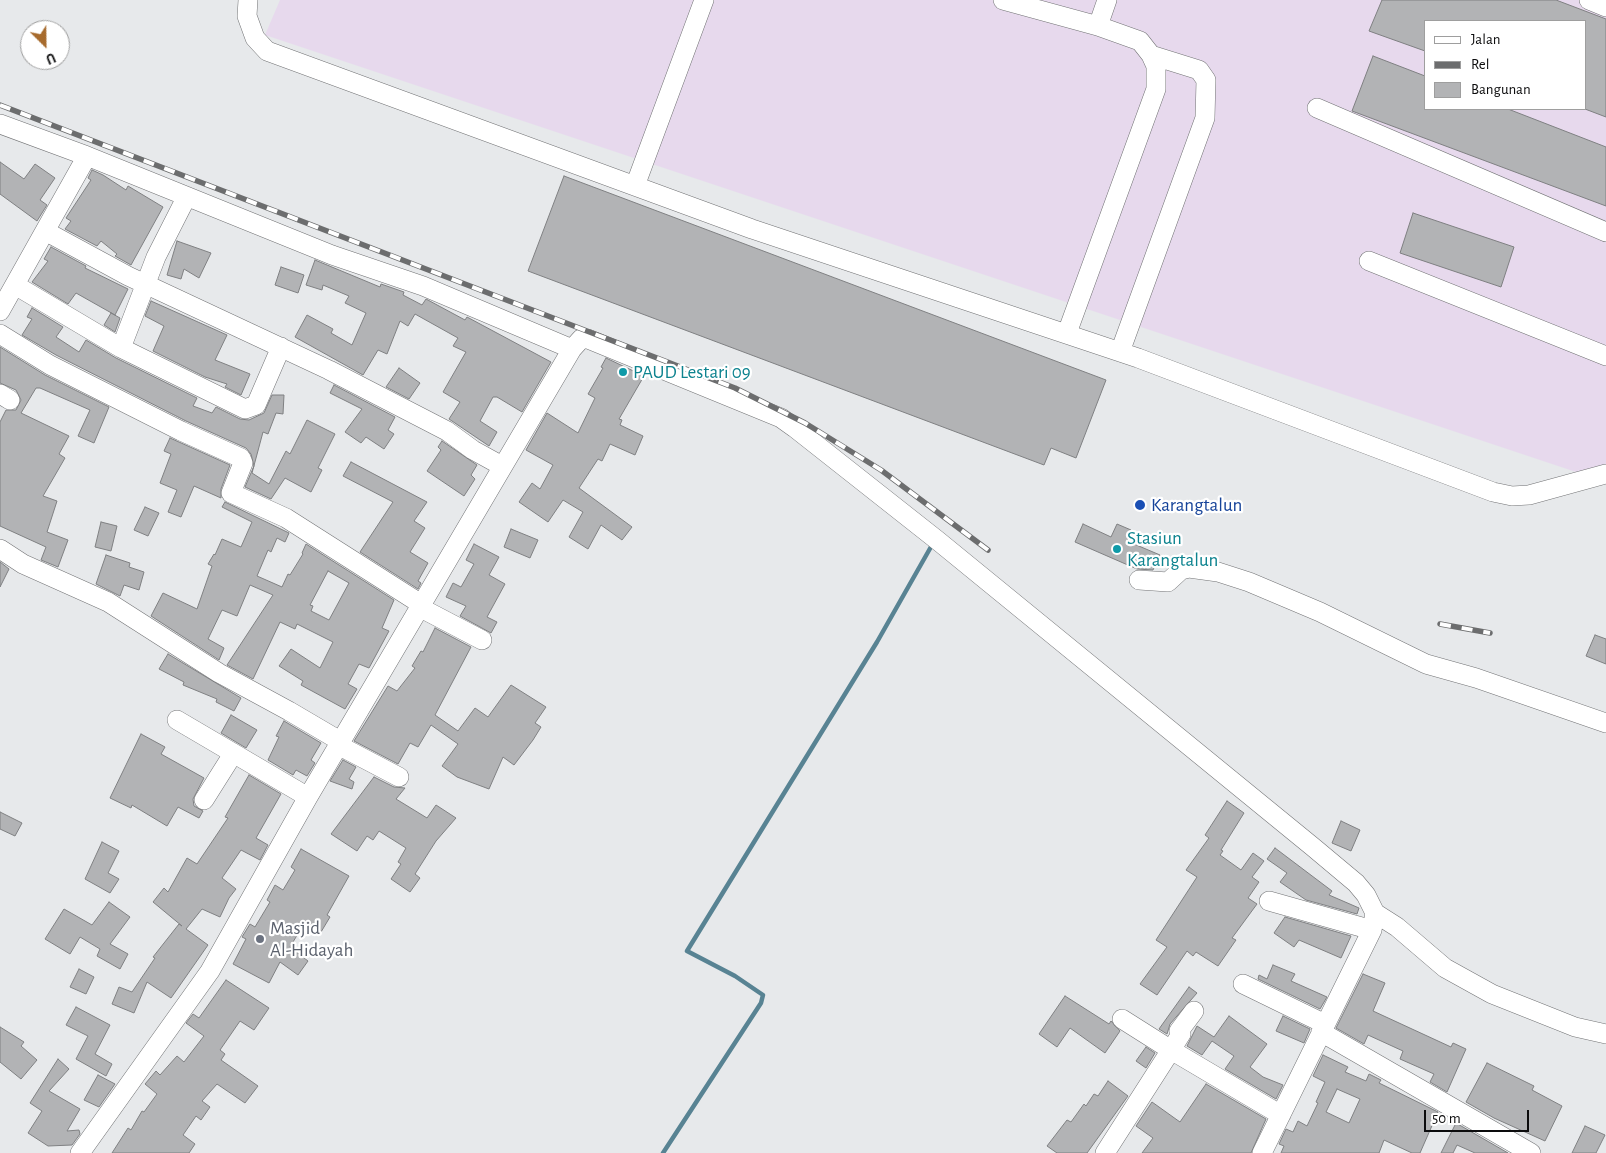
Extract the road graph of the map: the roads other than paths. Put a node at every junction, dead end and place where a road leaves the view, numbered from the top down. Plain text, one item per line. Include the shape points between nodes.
1 (248, 0) edge
2 (704, 0) edge
3 (1003, 0) edge
4 (1107, 0) edge
5 (1589, 0) edge
6 (1606, 6) edge
7 (1098, 26) junction
8 (1151, 55) junction
9 (1317, 108) dead end
10 (0, 124) edge
11 (87, 156) junction
12 (635, 186) junction
13 (186, 198) junction
14 (45, 230) junction
15 (1606, 232) edge
16 (1370, 261) dead end
17 (146, 283) junction
18 (15, 285) junction
19 (0, 311) edge
20 (1067, 333) junction
21 (0, 334) edge
22 (281, 346) junction
23 (121, 348) junction
24 (572, 349) junction
25 (1120, 352) junction
26 (1606, 356) edge
27 (502, 466) junction
28 (1606, 474) edge
29 (0, 549) edge
30 (1139, 580) dead end
31 (420, 606) junction
32 (482, 640) dead end
33 (177, 720) dead end
34 (1606, 723) edge
35 (339, 743) junction
36 (234, 754) junction
37 (399, 777) dead end
38 (308, 797) junction
39 (204, 800) dead end
40 (1269, 901) dead end
41 (1374, 921) junction
42 (1243, 984) dead end
43 (1194, 1011) dead end
44 (1122, 1018) dead end
45 (1323, 1028) junction
46 (1606, 1034) edge
47 (1171, 1050) junction
48 (1281, 1114) junction
49 (80, 1153) edge
50 (1106, 1153) edge
51 (1262, 1153) edge
52 (1531, 1153) edge

1 - 12 street via 247,16 255,38 267,51
2 - 12 street
3 - 7 street
4 - 7 street
5 - 6 street
7 - 8 street via 1140,41
8 - 20 street via 1156,66 1156,89
8 - 25 street via 1199,70 1206,80 1205,118
9 - 15 street
10 - 11 street
11 - 13 street
11 - 14 street
12 - 20 street via 752,229
13 - 17 street
13 - 24 street via 332,255 423,286
14 - 17 street
14 - 18 street
16 - 26 street
17 - 22 street
17 - 23 street
18 - 19 street
18 - 23 street
20 - 25 street
21 - 31 street via 50,365 241,458 232,493 286,518
22 - 23 street via 256,405 249,409
22 - 27 street via 447,431
24 - 27 street
24 - 41 street via 581,339 594,340 781,418 937,540 1356,883 1366,895
25 - 28 street via 1493,492 1529,495
27 - 31 street
29 - 35 street via 23,564 108,602
30 - 34 street via 1168,582 1181,570 1189,568 1206,569 1243,580 1346,624 1426,664 1471,676
31 - 32 street
31 - 35 street
33 - 36 street
35 - 37 street
35 - 38 street
36 - 38 street
36 - 39 street
38 - 49 street via 210,971
40 - 41 street
41 - 45 street
41 - 46 street via 1396,927 1445,968 1492,994 1575,1027
42 - 45 street
43 - 47 street via 1179,1031 1181,1034
44 - 47 street
45 - 48 street
45 - 52 street
47 - 48 street
47 - 50 street
48 - 51 street

